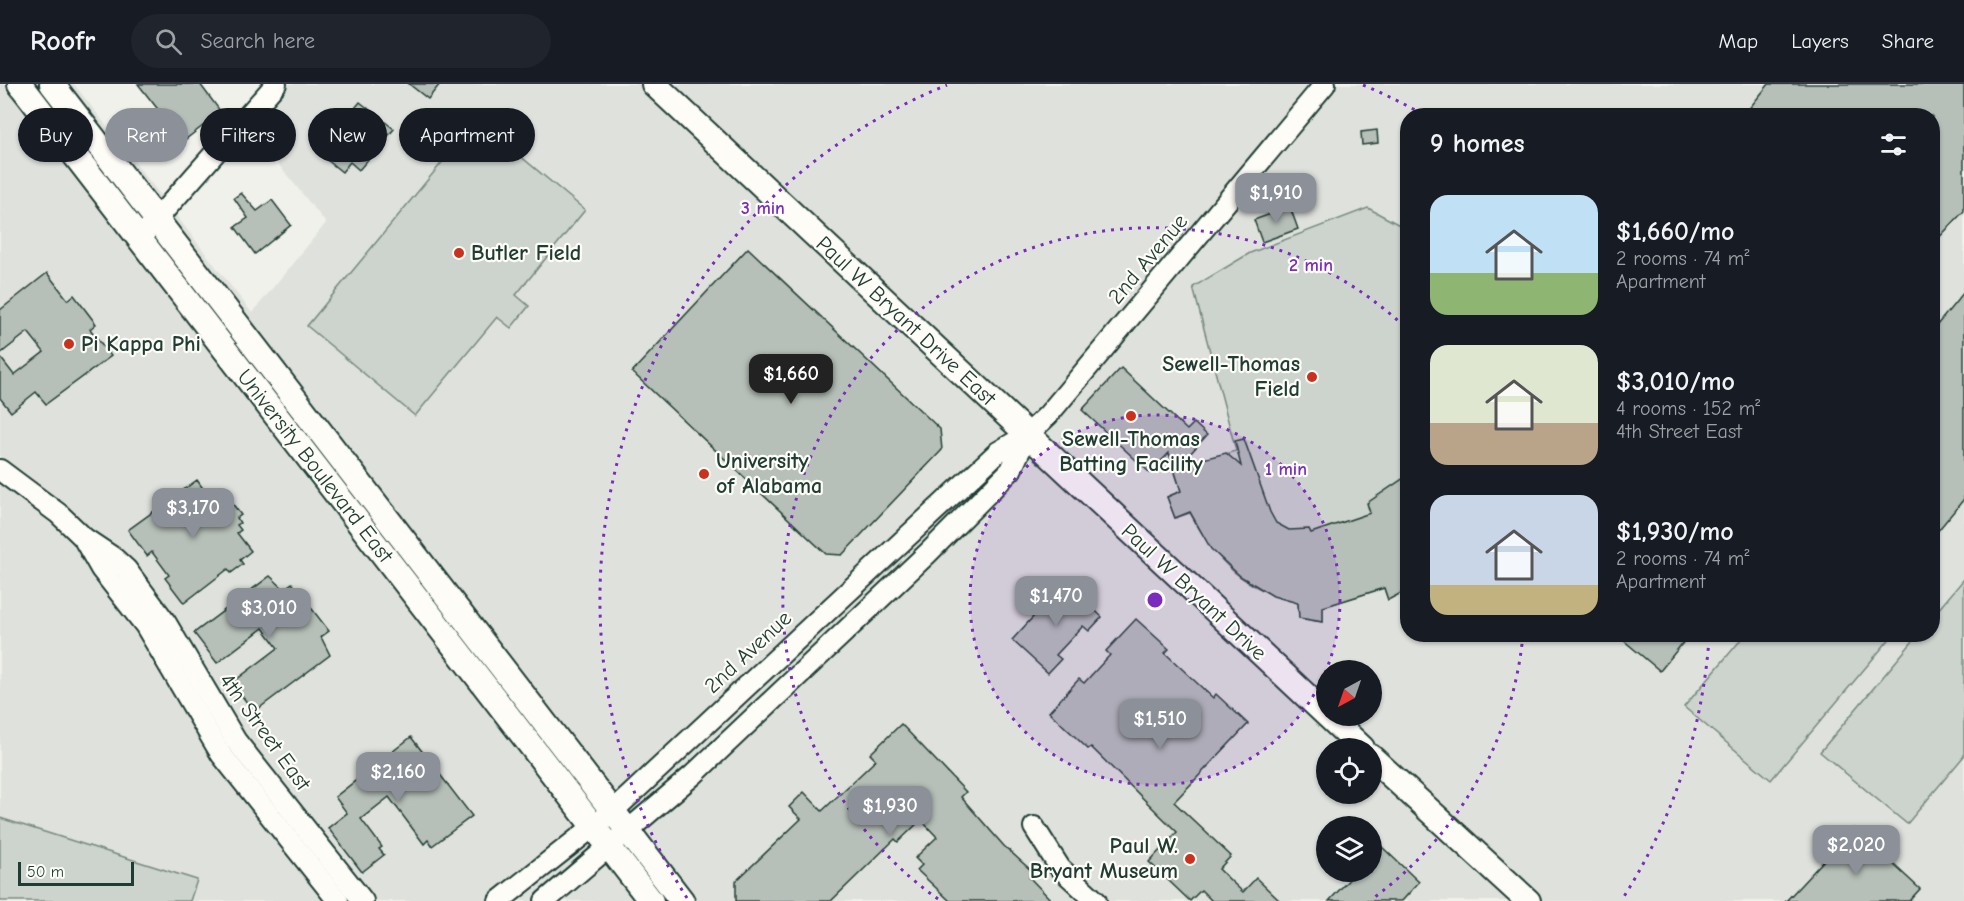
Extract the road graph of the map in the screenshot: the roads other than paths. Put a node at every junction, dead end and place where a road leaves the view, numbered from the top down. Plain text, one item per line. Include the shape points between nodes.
1 (20, 84) edge
2 (52, 84) edge
3 (276, 84) edge
4 (654, 84) edge
5 (1325, 84) edge
6 (157, 219) junction
7 (140, 238) junction
8 (1027, 435) junction
9 (0, 470) edge
10 (84, 538) junction
11 (1351, 738) edge
12 (1382, 767) edge
13 (613, 811) junction
14 (1034, 827) dead end
15 (592, 828) junction
16 (627, 831) junction
17 (608, 848) junction
18 (338, 901) edge
19 (363, 901) edge
20 (499, 901) edge
21 (545, 901) edge
22 (651, 901) edge
23 (682, 901) edge
24 (1096, 901) edge
25 (1528, 901) edge

1 - 7 main road, University Boulevard East
2 - 6 main road, University Boulevard East
3 - 6 street
4 - 8 main road, Paul W Bryant Drive East
5 - 8 street, 2nd Avenue via 1048,415
6 - 7 street
6 - 13 main road, University Boulevard East
7 - 15 main road, University Boulevard East
8 - 11 main road, Paul W Bryant Drive
8 - 13 street, 2nd Avenue via 998,452
8 - 16 street, 2nd Avenue via 1011,470 927,554 769,705
9 - 10 street, 4th Street East via 60,514
10 - 18 street, 4th Street East via 101,569 145,625 221,754
10 - 19 street, 4th Street East via 126,569 166,623 236,741
12 - 25 main road
13 - 15 street, 2nd Avenue
13 - 16 main road, University Boulevard East
14 - 24 street via 1060,868
15 - 17 main road, University Boulevard East
15 - 20 street, 2nd Avenue
16 - 17 street, 2nd Avenue
16 - 23 main road, University Boulevard East
17 - 21 street, 2nd Avenue
17 - 22 main road, University Boulevard East

